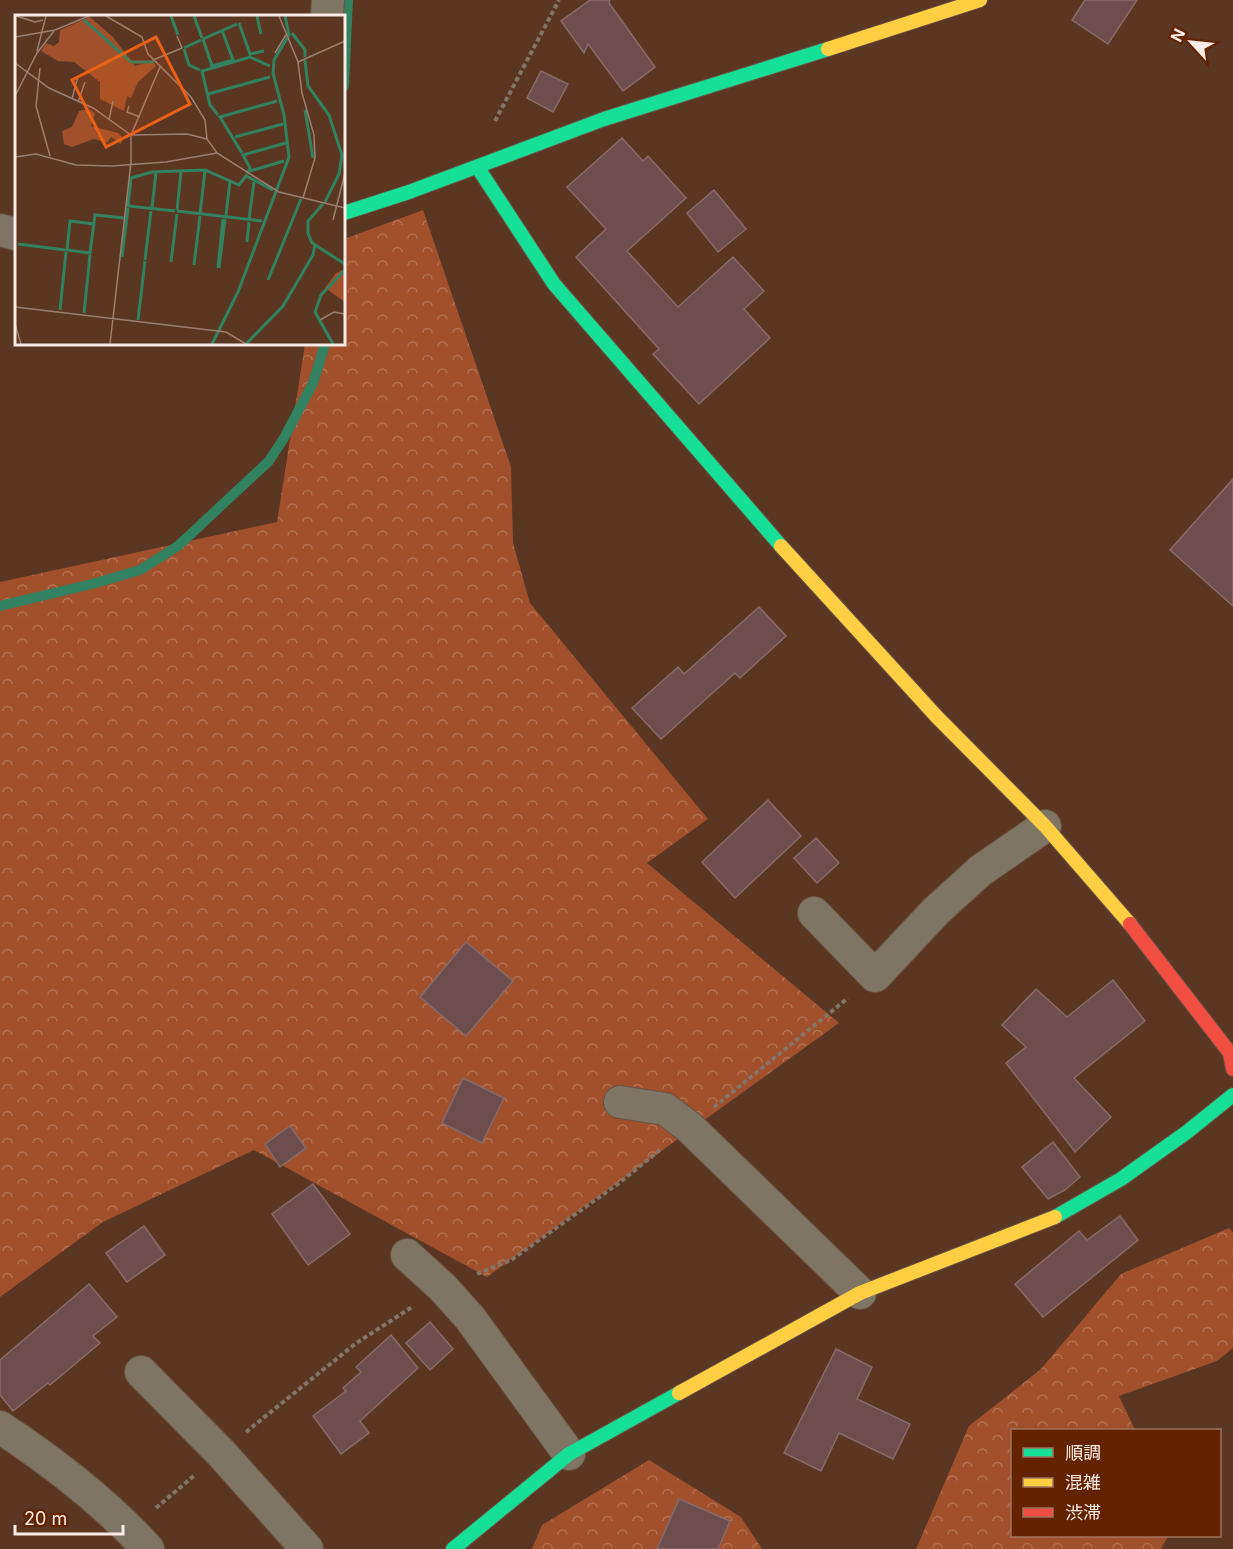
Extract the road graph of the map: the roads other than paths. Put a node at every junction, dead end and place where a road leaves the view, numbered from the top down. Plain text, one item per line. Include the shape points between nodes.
1 (328, 0) edge
2 (980, 0) edge
3 (327, 15) edge
4 (478, 168) junction
5 (345, 213) edge
6 (0, 230) edge
7 (15, 234) edge
8 (1044, 826) junction
9 (814, 913) dead end
10 (1233, 1069) edge
11 (1233, 1095) edge
12 (620, 1102) dead end
13 (407, 1255) dead end
14 (860, 1293) junction
15 (141, 1371) dead end
16 (0, 1427) edge
17 (569, 1454) junction
18 (139, 1539) edge
19 (307, 1549) edge
20 (453, 1549) edge

1 - 3 street
2 - 4 street via 602,120
4 - 5 street
4 - 8 street via 562,293 790,557
6 - 7 street
8 - 9 street via 980,871 875,976
8 - 10 street via 1147,944 1230,1053
11 - 14 street via 1121,1179 1048,1221
12 - 14 street via 665,1109 689,1127
13 - 17 street via 470,1318
14 - 17 street
15 - 19 street
16 - 18 street via 43,1455
17 - 20 street

